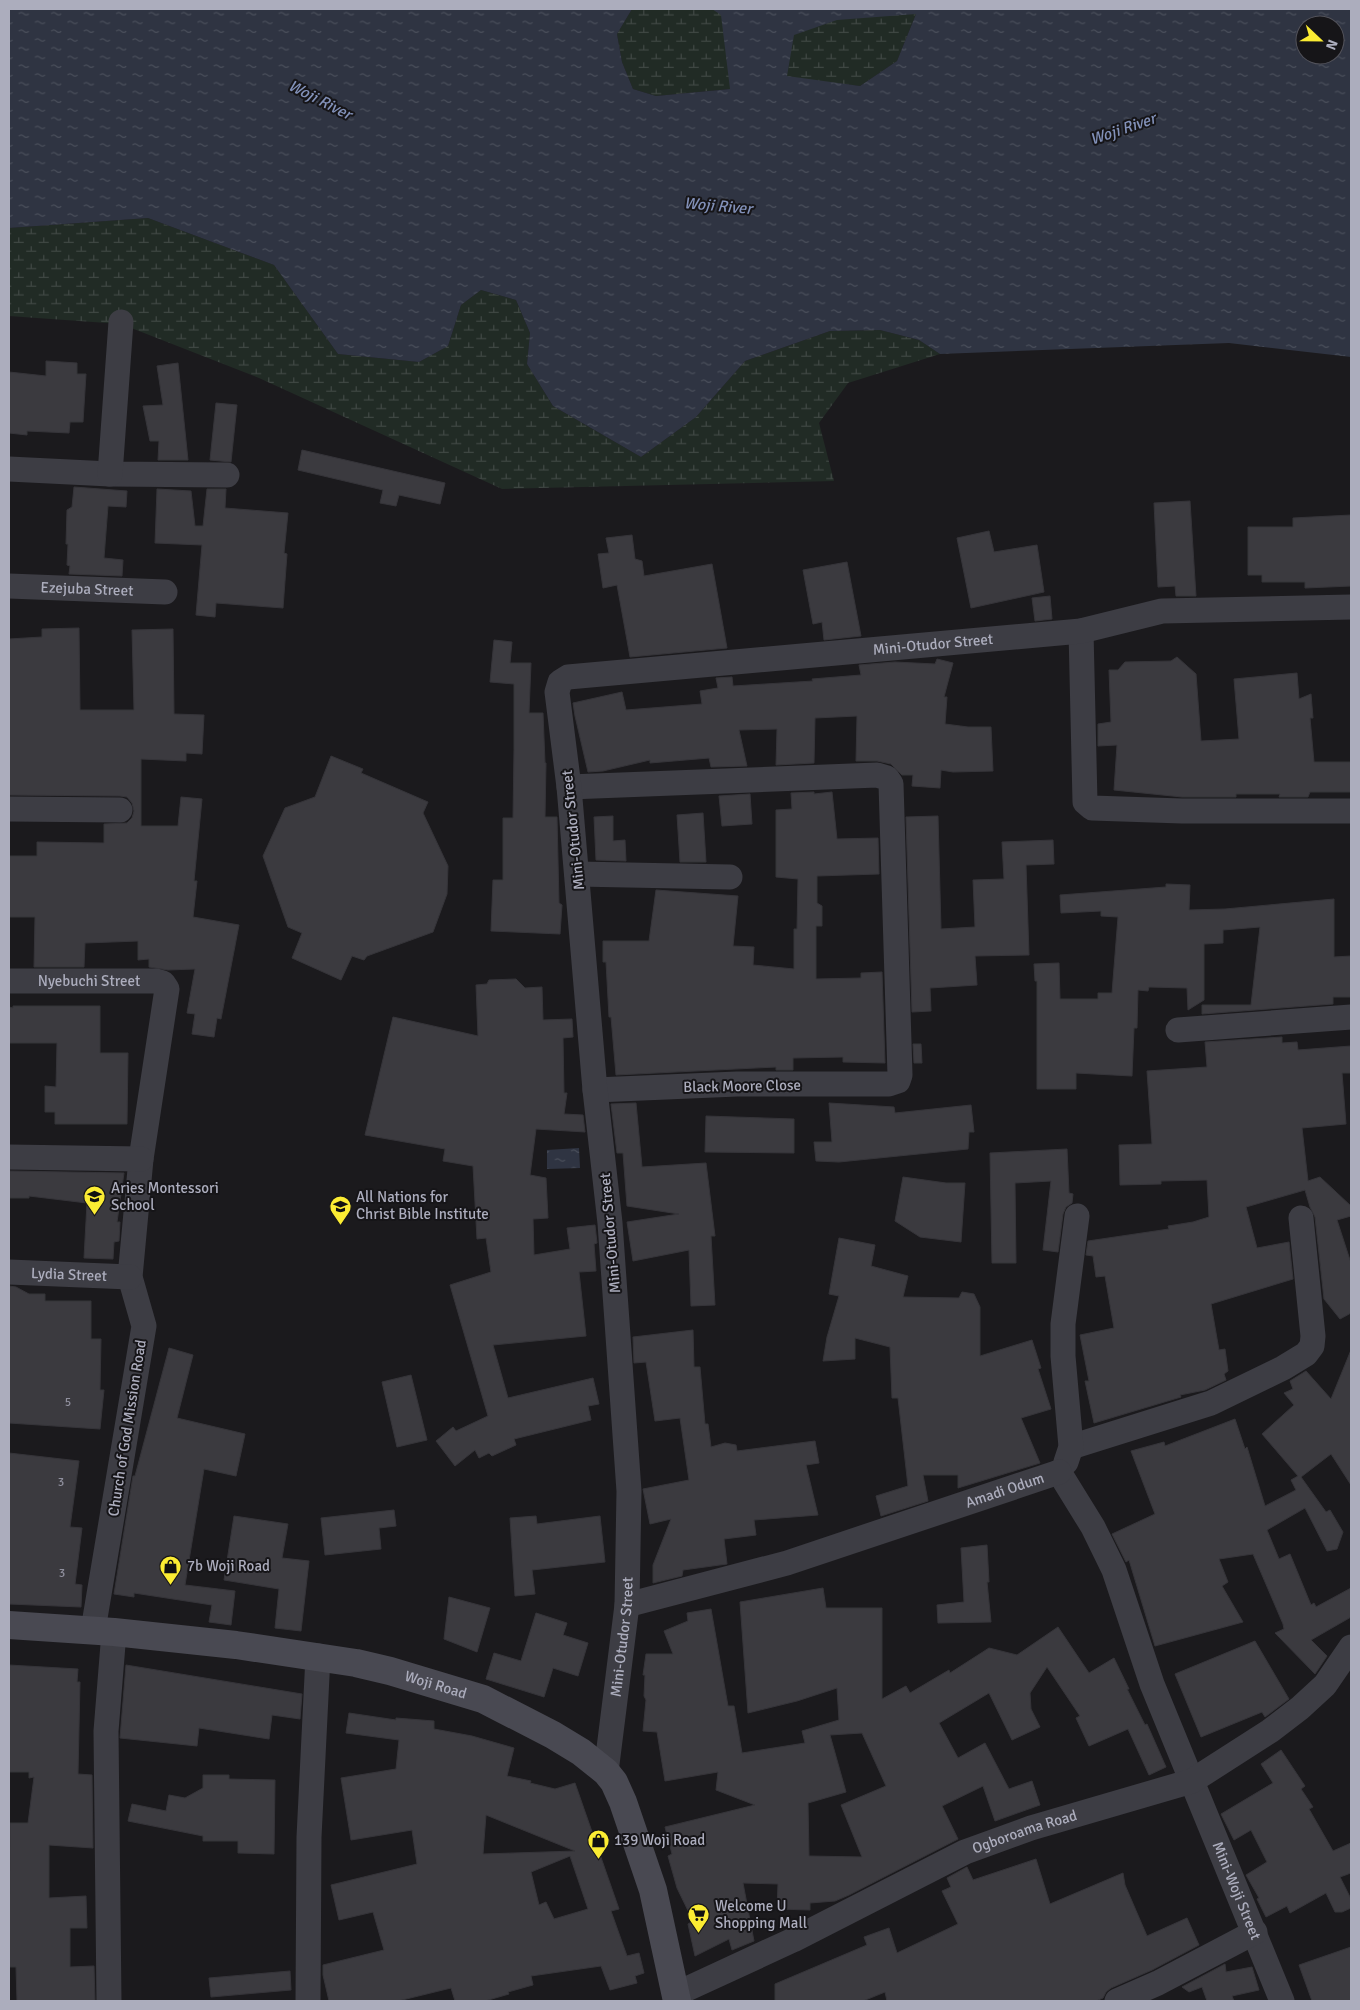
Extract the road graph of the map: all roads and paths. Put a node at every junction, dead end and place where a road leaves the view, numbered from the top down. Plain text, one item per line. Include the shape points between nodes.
1 (121, 322) dead end
2 (9, 469) edge
3 (110, 474) junction
4 (226, 475) dead end
5 (9, 586) edge
6 (165, 592) dead end
7 (1351, 607) edge
8 (1081, 631) junction
9 (569, 787) junction
10 (9, 808) edge
11 (120, 810) dead end
12 (1351, 811) edge
13 (577, 874) junction
14 (730, 877) dead end
15 (9, 981) edge
16 (167, 989) joint
17 (1351, 1017) edge
18 (1178, 1030) dead end
19 (595, 1090) junction
20 (9, 1157) edge
21 (141, 1159) junction
22 (1077, 1216) dead end
23 (1301, 1218) dead end
24 (9, 1272) edge
25 (130, 1278) junction
26 (1071, 1447) junction
27 (1059, 1472) junction
28 (627, 1605) junction
29 (9, 1625) edge
30 (104, 1631) junction
31 (1351, 1647) edge
32 (318, 1656) junction
33 (606, 1772) junction
34 (1192, 1781) junction
35 (1255, 1932) junction
36 (677, 1998) edge
37 (109, 2001) edge
38 (308, 2001) edge
39 (1117, 2001) edge
40 (1282, 2001) edge

1 - 3 street
2 - 3 street
3 - 4 street
5 - 6 street, Ezejuba Street
7 - 8 street, Mini-Otudor Street via 1162,611
8 - 9 street, Mini-Otudor Street via 568,677 560,682 557,692
8 - 12 street via 1085,802 1092,808 1191,812
9 - 13 street, Mini-Otudor Street
9 - 19 street, Black Moore Close via 867,775 888,778 891,784 898,1081 889,1084 737,1084
10 - 11 street
13 - 14 street
13 - 19 street, Mini-Otudor Street
15 - 16 street, Nyebuchi Street via 156,980
16 - 21 street, Church of God Mission Road
17 - 18 street
19 - 28 street, Mini-Otudor Street via 610,1223 629,1491
20 - 21 street
21 - 25 street, Church of God Mission Road
22 - 26 street via 1063,1324
23 - 26 street via 1314,1336 1306,1354 1211,1404
24 - 25 street, Lydia Street
25 - 30 street, Church of God Mission Road via 144,1326
26 - 27 street
27 - 28 street, Amadi Odum via 787,1563
27 - 34 street, Amadi Odum via 1093,1527 1114,1570 1152,1684
28 - 33 street, Mini-Otudor Street
29 - 30 main road, Woji Road
30 - 32 main road, Woji Road
30 - 37 street, Church of God Mission Road
31 - 34 street, Ogboroama Road via 1325,1686 1300,1708
32 - 33 main road, Woji Road via 390,1671 483,1699 553,1735
32 - 38 street via 309,1836
33 - 36 main road, Woji Road via 624,1802 653,1890
34 - 35 street, Mini-Woji Street
34 - 36 street, Ogboroama Road via 1030,1828 965,1852
35 - 39 street
35 - 40 street, Mini-Woji Street

